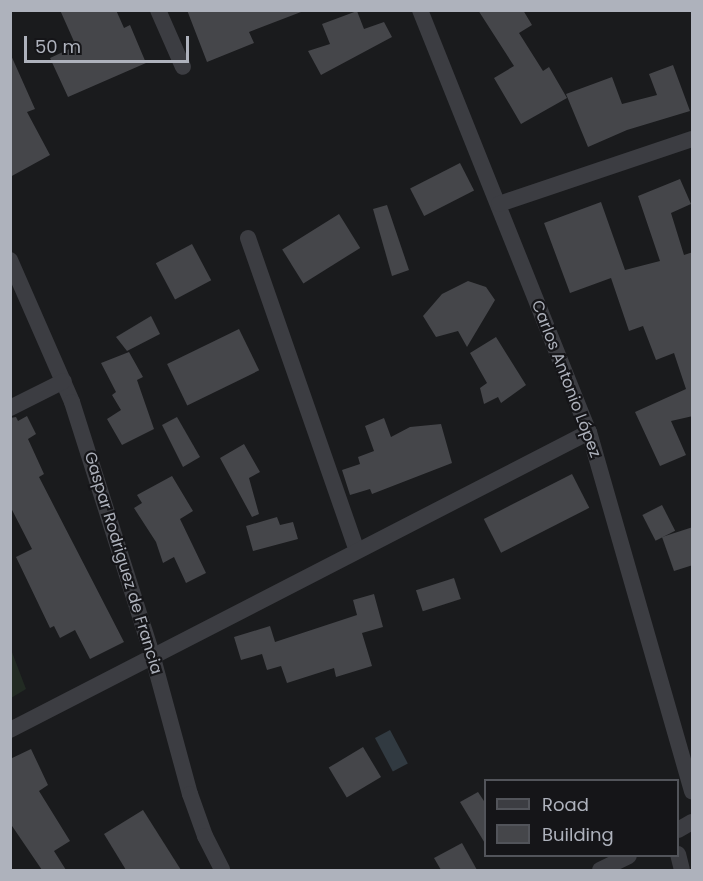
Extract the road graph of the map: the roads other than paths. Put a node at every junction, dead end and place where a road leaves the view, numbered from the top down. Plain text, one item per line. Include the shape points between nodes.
1 (158, 10) edge
2 (420, 10) edge
3 (183, 67) dead end
4 (692, 142) edge
5 (499, 204) junction
6 (248, 238) dead end
7 (10, 260) edge
8 (64, 381) junction
9 (10, 408) edge
10 (589, 432) junction
11 (357, 551) junction
12 (153, 658) junction
13 (10, 730) edge
14 (693, 792) edge
15 (693, 822) edge
16 (679, 829) edge
17 (625, 857) edge
18 (222, 870) edge
19 (600, 870) edge

1 - 3 street
2 - 5 street, Carlos Antonio López
4 - 5 street
5 - 10 street, Carlos Antonio López
6 - 11 street
7 - 8 street, Gaspar Rodriguez de Francia
8 - 9 street
8 - 12 street, Gaspar Rodriguez de Francia
10 - 11 street
10 - 14 street, Carlos Antonio López
11 - 12 street
12 - 13 street
12 - 18 street, Gaspar Rodriguez de Francia via 190,794
15 - 16 street
17 - 19 street

